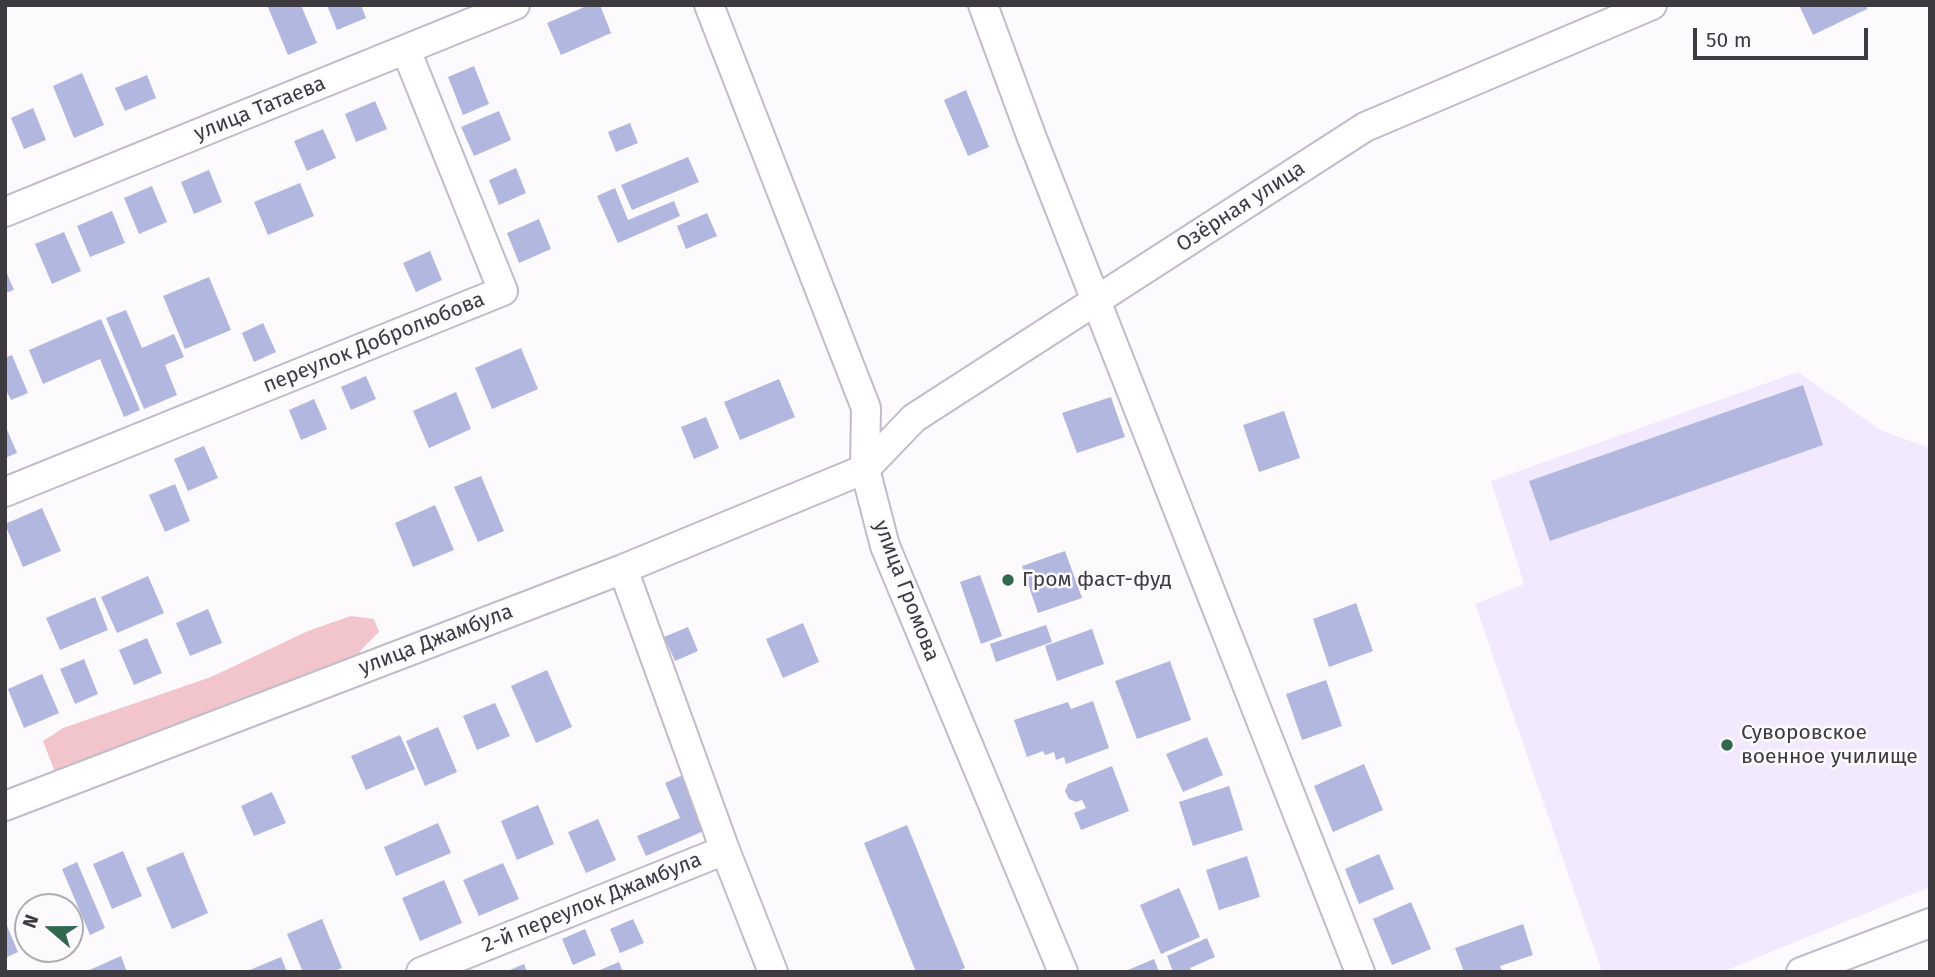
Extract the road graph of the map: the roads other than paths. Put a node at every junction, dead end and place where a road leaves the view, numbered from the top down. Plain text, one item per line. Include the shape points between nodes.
1 (515, 5) edge
2 (709, 5) edge
3 (984, 5) edge
4 (1652, 5) edge
5 (406, 50) junction
6 (5, 212) edge
7 (1096, 300) junction
8 (865, 469) junction
9 (5, 492) edge
10 (623, 569) junction
11 (5, 806) edge
12 (725, 850) junction
13 (1930, 923) edge
14 (421, 972) edge
15 (773, 972) edge
16 (1063, 972) edge
17 (1360, 972) edge
18 (1801, 972) edge

1 - 5 street, улица Татаева
2 - 8 street, улица Громова via 866,408
3 - 7 street
4 - 7 street, Озёрная улица via 1365,127
5 - 6 street, улица Татаева
5 - 9 street, переулок Добролюбова via 502,291
7 - 8 street, Озёрная улица via 914,418
7 - 17 street
8 - 10 street, улица Джамбула
8 - 16 street, улица Громова via 884,546
10 - 11 street, улица Джамбула
10 - 12 street
12 - 14 street, 2-й переулок Джамбула
12 - 15 street
13 - 18 street

